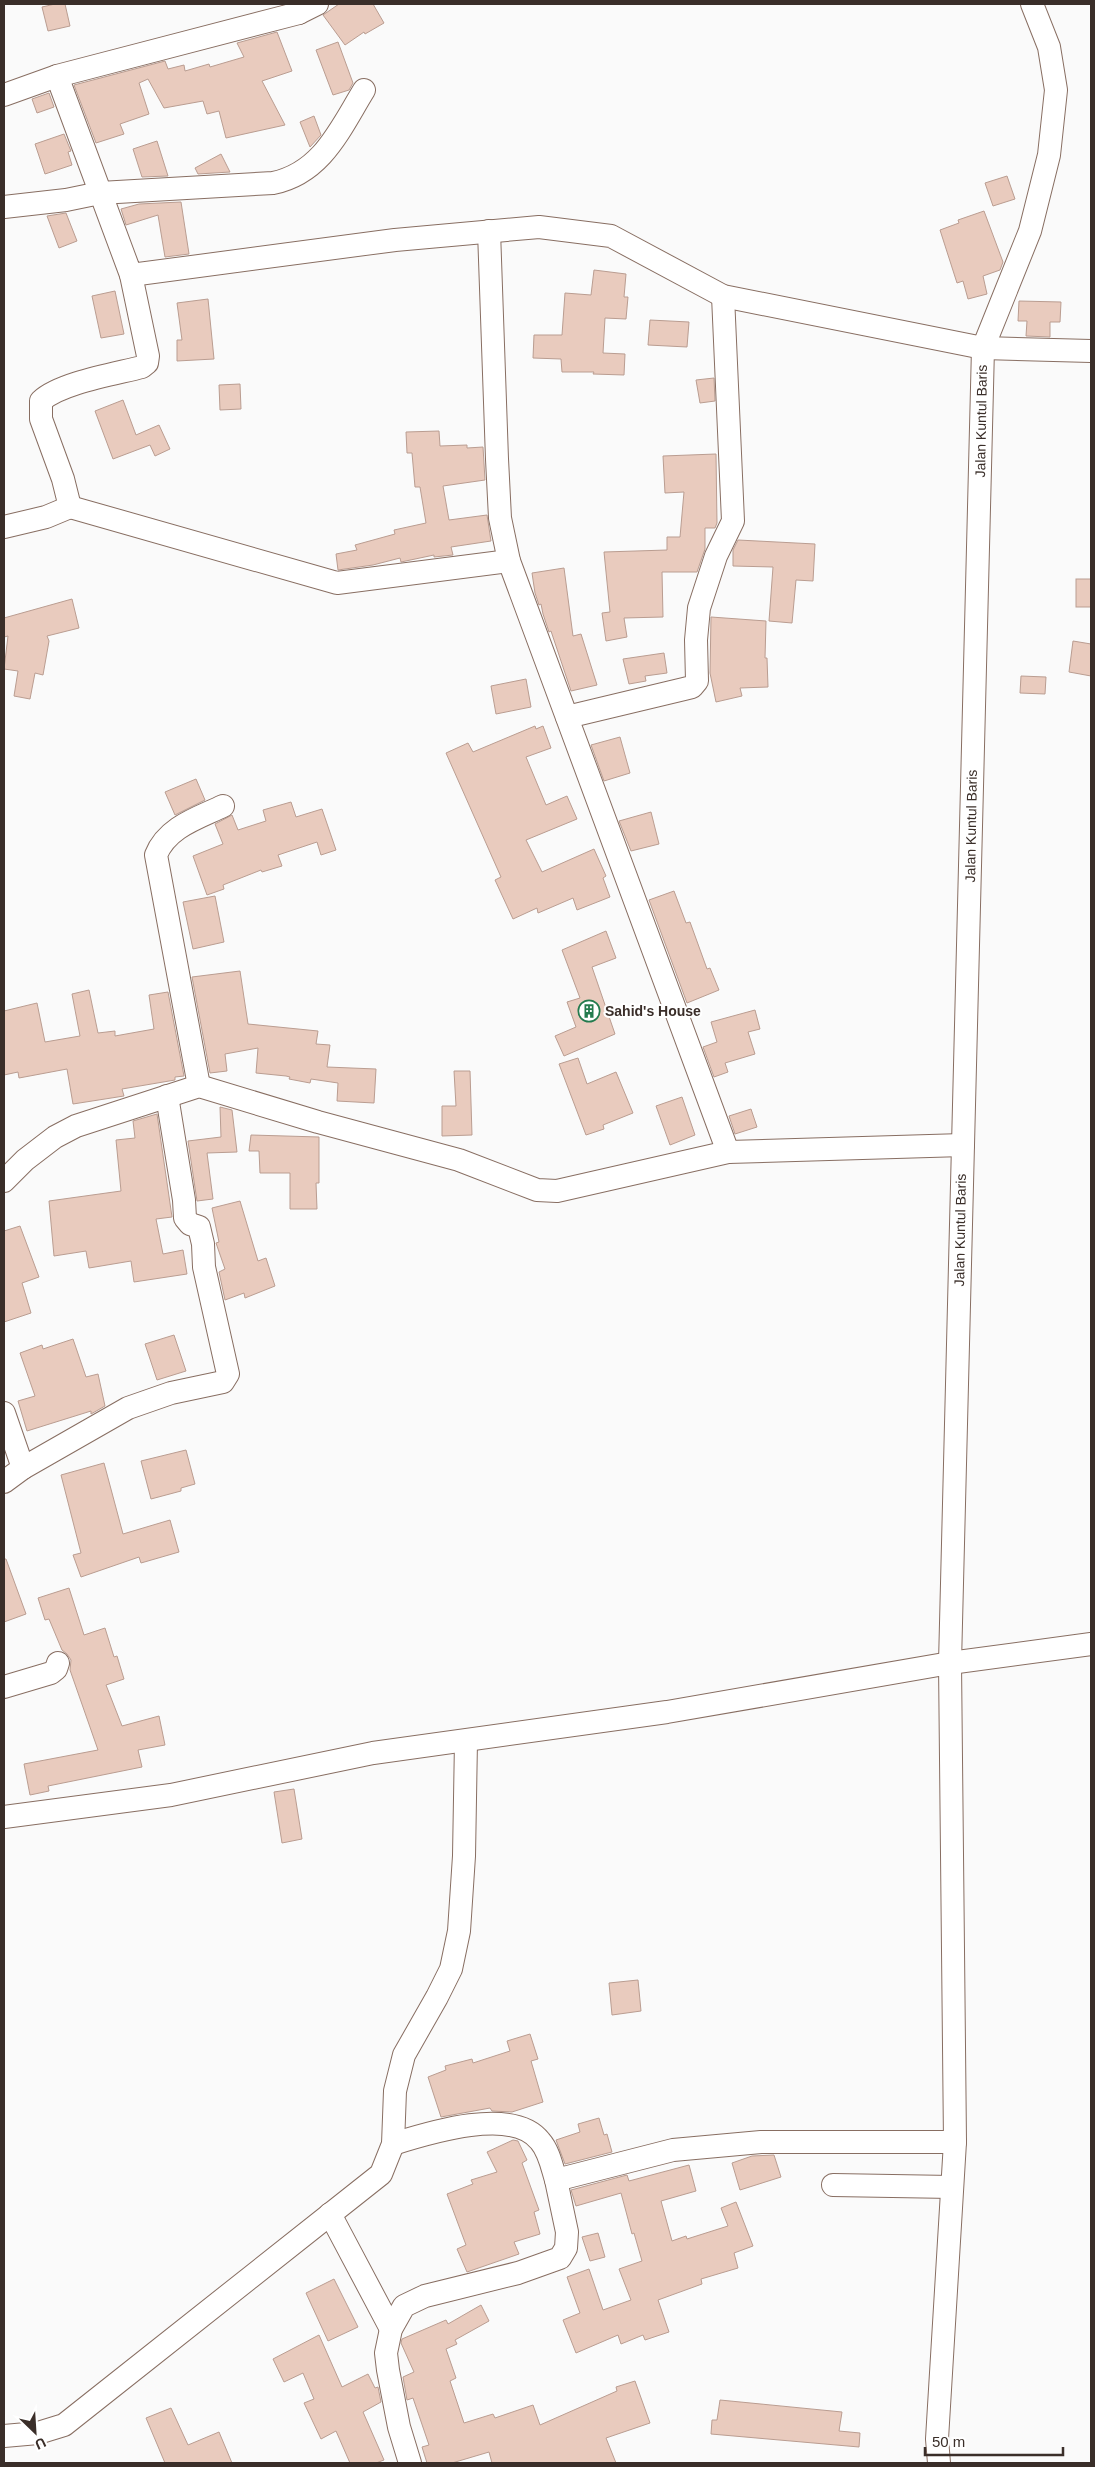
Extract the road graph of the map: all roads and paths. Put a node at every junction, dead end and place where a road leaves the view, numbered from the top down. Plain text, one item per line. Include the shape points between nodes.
1 (1032, 4) edge
2 (305, 7) edge
3 (58, 76) junction
4 (364, 90) dead end
5 (4, 95) edge
6 (100, 193) junction
7 (4, 206) edge
8 (489, 231) junction
9 (131, 275) junction
10 (723, 296) junction
11 (983, 348) junction
12 (1091, 351) edge
13 (70, 507) junction
14 (4, 527) edge
15 (509, 561) junction
16 (567, 717) junction
17 (223, 806) dead end
18 (199, 1086) junction
19 (167, 1096) junction
20 (963, 1145) junction
21 (728, 1152) junction
22 (4, 1181) edge
23 (4, 1413) edge
24 (23, 1468) junction
25 (4, 1482) edge
26 (1091, 1644) edge
27 (58, 1663) dead end
28 (950, 1663) junction
29 (4, 1687) edge
30 (466, 1741) junction
31 (4, 1817) edge
32 (955, 2142) junction
33 (393, 2144) junction
34 (556, 2180) junction
35 (833, 2185) dead end
36 (952, 2187) junction
37 (330, 2214) junction
38 (391, 2329) junction
39 (4, 2436) edge
40 (410, 2463) edge
41 (939, 2463) edge

1 - 11 street, Jalan Kuntul Baris via 1049,47 1056,90 1049,155 1030,231
2 - 3 street
3 - 5 street
3 - 6 street
4 - 6 street via 328,149 306,171 289,180
6 - 7 street
6 - 9 street
8 - 9 street via 395,240
8 - 10 street via 538,227 611,236
8 - 15 street via 496,459 500,518
9 - 13 street via 147,363 48,395 41,401 40,419
10 - 11 street
10 - 16 street via 733,521 716,556 700,608 696,640 697,680 692,687
11 - 12 street
11 - 20 street, Jalan Kuntul Baris
13 - 14 street via 46,518
13 - 15 street via 337,584
15 - 16 street
16 - 21 street
17 - 18 street via 175,830 161,842 156,855
18 - 19 street
18 - 21 street via 458,1160 537,1190 557,1191
19 - 22 street via 76,1126 55,1137
19 - 24 street via 185,1218 199,1227 204,1267 228,1374 223,1382 171,1393 128,1408
20 - 21 street
20 - 28 street, Jalan Kuntul Baris
23 - 24 street
24 - 25 street
26 - 28 street
27 - 29 street via 50,1673
28 - 30 street via 667,1712
28 - 32 street, Jalan Kuntul Baris
30 - 31 street via 373,1753 171,1795
30 - 33 street via 459,1931 451,1969 404,2055 395,2091
32 - 34 street via 761,2142 673,2150
32 - 36 street, Jalan Kuntul Baris
33 - 34 street via 480,2124 510,2124 532,2132 541,2141
33 - 37 street via 381,2174
34 - 38 street via 567,2232 566,2248 560,2258 518,2273 425,2296 404,2306
35 - 36 street
36 - 41 street, Jalan Kuntul Baris via 937,2439
37 - 38 street
37 - 39 street via 64,2425 38,2433
38 - 40 street via 386,2353 388,2370

